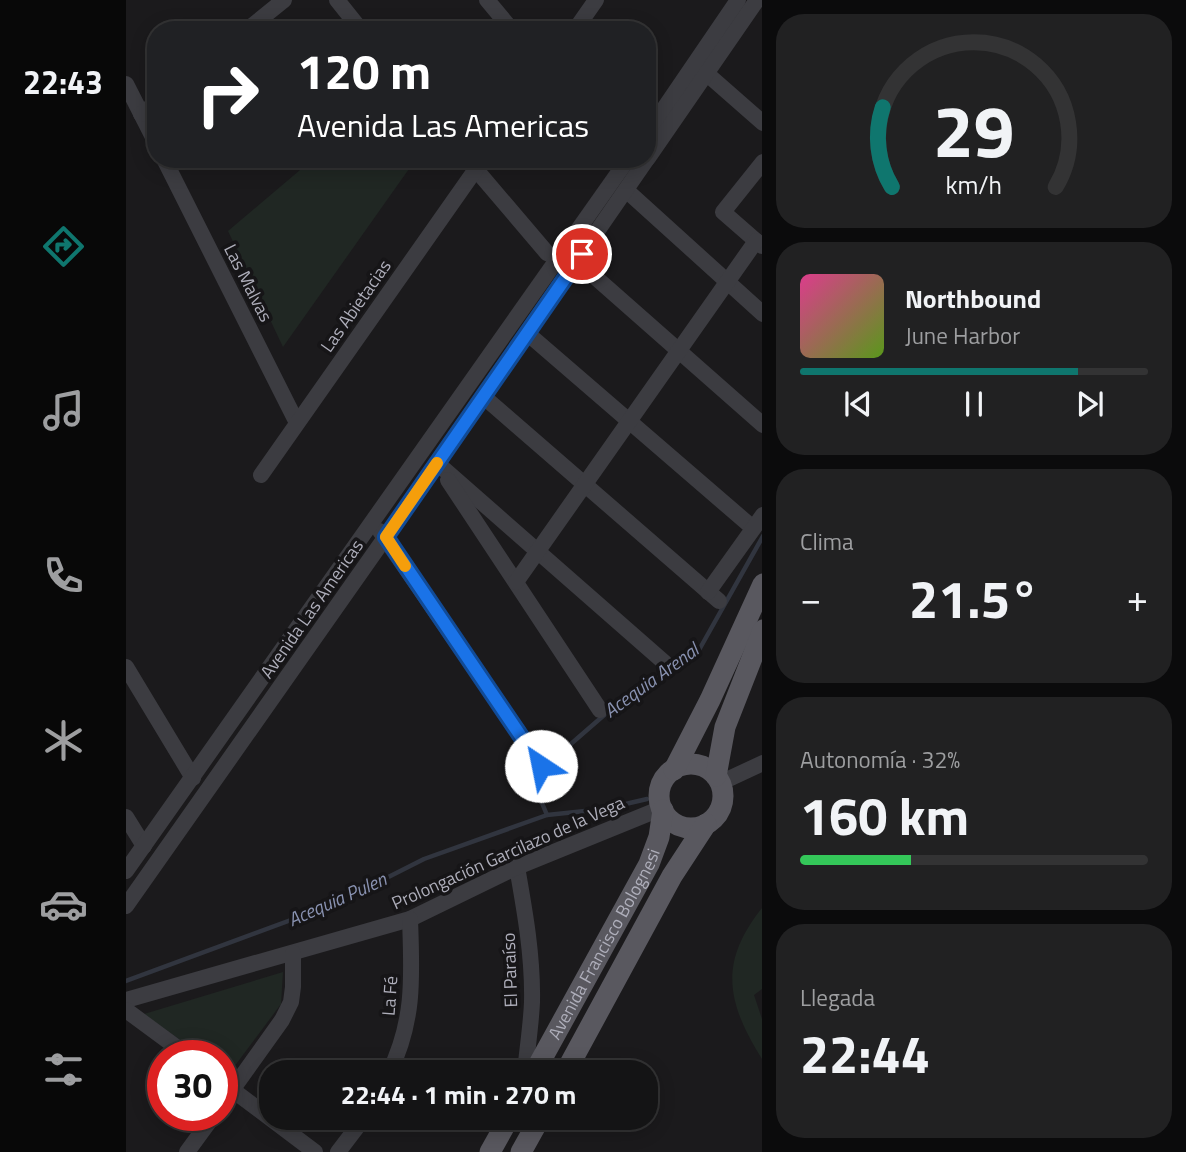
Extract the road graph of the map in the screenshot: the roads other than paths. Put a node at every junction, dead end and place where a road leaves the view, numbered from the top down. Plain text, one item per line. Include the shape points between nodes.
1 (284, 0) edge
2 (337, 0) edge
3 (487, 0) edge
4 (596, 0) edge
5 (738, 0) edge
6 (760, 1) edge
7 (258, 21) edge
8 (354, 21) edge
9 (504, 21) edge
10 (581, 21) edge
11 (706, 73) junction
12 (126, 84) edge
13 (147, 110) edge
14 (141, 114) junction
15 (656, 119) edge
16 (762, 123) edge
17 (147, 126) edge
18 (656, 146) edge
19 (762, 162) edge
20 (169, 168) edge
21 (472, 168) edge
22 (479, 168) edge
23 (623, 168) edge
24 (641, 168) edge
25 (626, 190) junction
26 (760, 244) edge
27 (566, 262) junction
28 (727, 283) junction
29 (761, 309) edge
30 (527, 333) junction
31 (678, 352) junction
32 (484, 397) junction
33 (630, 421) junction
34 (297, 424) junction
35 (762, 425) edge
36 (438, 463) junction
37 (261, 475) dead end
38 (585, 485) junction
39 (758, 522) edge
40 (373, 524) junction
41 (386, 537) junction
42 (538, 550) junction
43 (516, 582) junction
44 (762, 583) edge
45 (762, 630) edge
46 (665, 663) dead end
47 (126, 667) edge
48 (600, 710) dead end
49 (762, 764) edge
50 (541, 766) dead end
51 (674, 769) junction
52 (192, 778) junction
53 (718, 780) junction
54 (662, 809) junction
55 (126, 817) edge
56 (705, 824) junction
57 (144, 846) junction
58 (517, 867) junction
59 (126, 871) edge
60 (126, 906) edge
61 (410, 919) junction
62 (293, 953) junction
63 (126, 1000) edge
64 (129, 1019) edge
65 (163, 1040) edge
66 (394, 1060) edge
67 (526, 1060) edge
68 (541, 1060) edge
69 (572, 1060) edge
70 (238, 1074) edge
71 (238, 1094) edge
72 (355, 1130) edge
73 (502, 1130) edge
74 (534, 1130) edge
75 (202, 1131) edge
76 (187, 1152) edge
77 (316, 1152) edge
78 (338, 1152) edge
79 (490, 1152) edge
80 (522, 1152) edge

1 - 7 street
2 - 8 street
3 - 9 street
4 - 10 street
5 - 15 street
6 - 11 street, Avenida Las Americas
11 - 16 street
11 - 18 street, Avenida Las Americas
12 - 14 street
13 - 14 street
14 - 17 street
19 - 26 street via 723,212
20 - 34 street, Las Malvas
21 - 34 street, Las Abietacias
22 - 27 street via 547,253
23 - 27 street, Avenida Las Americas
24 - 25 street, Avenida Las Americas
25 - 27 street, Avenida Las Americas
25 - 28 street
26 - 28 street
27 - 30 street, Avenida Las Americas
27 - 31 street via 586,269
27 - 40 street, Avenida Las Americas
28 - 29 street
28 - 31 street
30 - 32 street, Avenida Las Americas
30 - 33 street
31 - 33 street
31 - 35 street
32 - 36 street, Avenida Las Americas
32 - 38 street
33 - 38 street
33 - 39 street
34 - 37 street, Las Abietacias
36 - 41 street, Avenida Las Americas
36 - 42 street
36 - 43 street
38 - 39 street via 713,596
38 - 42 street
40 - 41 street
40 - 52 street, Avenida Las Americas
41 - 50 street
41 - 60 street, Avenida Las Americas
42 - 43 street
42 - 46 street
43 - 48 street
44 - 51 main road
45 - 53 main road via 725,727
47 - 52 street
49 - 53 street
51 - 53 main road via 692,764 709,770
51 - 54 main road via 661,786
52 - 57 street, Avenida Las Americas
53 - 56 main road via 723,792 720,811
54 - 56 main road via 686,827
54 - 58 street, Prolongación Garcilazo de la Vega
54 - 68 main road, Avenida Francisco Bolognesi via 659,837 649,864
55 - 57 street
56 - 69 main road, Avenida Francisco Bolognesi
57 - 59 street, Avenida Las Americas
58 - 61 street, Prolongación Garcilazo de la Vega
58 - 67 street, El Paraíso via 531,969
61 - 62 street, Prolongación Garcilazo de la Vega
61 - 66 street, La Fé via 408,1023
62 - 63 street, Prolongación Garcilazo de la Vega
62 - 70 street via 291,1002
64 - 65 street
71 - 77 street
72 - 78 street
73 - 79 main road
74 - 80 main road
75 - 76 street

